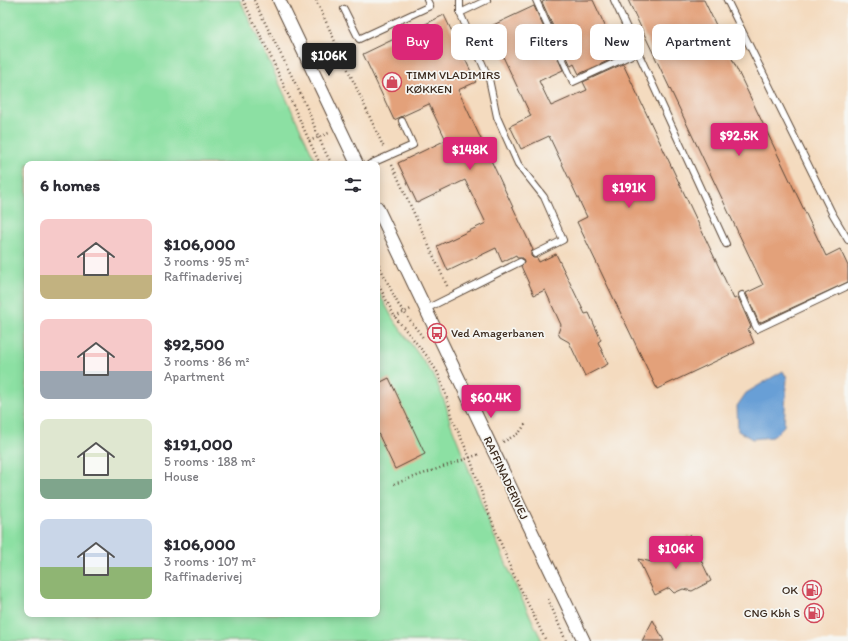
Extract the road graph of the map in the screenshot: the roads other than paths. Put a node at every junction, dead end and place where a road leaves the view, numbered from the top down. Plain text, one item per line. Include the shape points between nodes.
1 (279, 0) edge
2 (427, 0) edge
3 (460, 0) edge
4 (487, 0) edge
5 (536, 0) edge
6 (614, 0) edge
7 (727, 0) edge
8 (344, 9) dead end
9 (460, 13) junction
10 (625, 24) edge
11 (621, 60) edge
12 (642, 60) edge
13 (402, 121) dead end
14 (356, 161) edge
15 (377, 161) edge
16 (380, 212) edge
17 (848, 240) edge
18 (726, 244) dead end
19 (535, 254) dead end
20 (520, 262) dead end
21 (848, 286) edge
22 (742, 295) dead end
23 (426, 309) junction
24 (584, 641) edge

1 - 14 street
2 - 8 lane via 430,6 359,39
3 - 9 lane
4 - 9 lane
5 - 11 lane via 573,82
6 - 10 lane
7 - 17 lane via 828,206
9 - 19 lane via 489,79 498,118 518,164 544,197 563,240
12 - 18 lane
13 - 15 lane via 413,145
16 - 23 street, RAFFINADERIVEJ
20 - 23 lane
21 - 22 lane via 757,329
23 - 24 street, RAFFINADERIVEJ

